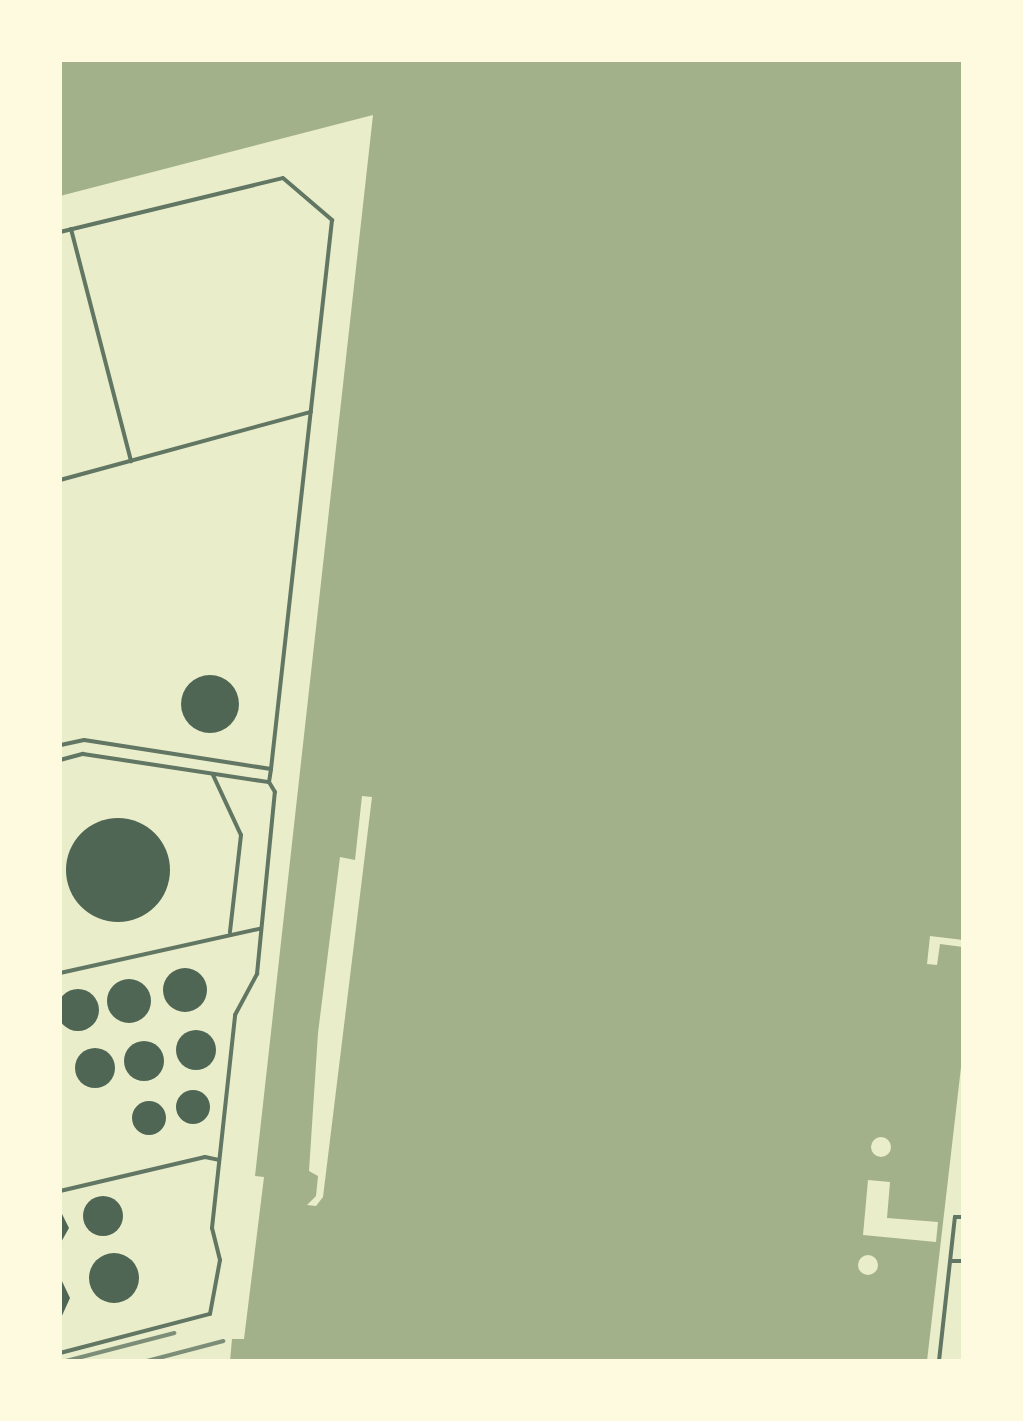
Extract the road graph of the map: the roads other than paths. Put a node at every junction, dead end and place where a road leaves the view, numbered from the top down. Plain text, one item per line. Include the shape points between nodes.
1 (71, 229) junction
2 (60, 232) edge
3 (311, 412) junction
4 (131, 461) junction
5 (60, 480) edge
6 (60, 745) edge
7 (60, 760) edge
8 (271, 769) junction
9 (213, 775) junction
10 (269, 782) junction
11 (259, 929) junction
12 (230, 932) junction
13 (60, 973) edge
14 (219, 1160) junction
15 (60, 1191) edge
16 (963, 1217) edge
17 (952, 1261) junction
18 (963, 1261) edge
19 (60, 1353) edge
20 (939, 1361) edge

1 - 2 lane
1 - 3 lane via 283,178 292,181 332,220
1 - 4 lane
3 - 4 lane
3 - 8 lane
4 - 5 lane
6 - 8 lane via 84,740
7 - 9 lane via 83,754
8 - 10 lane
9 - 10 lane
9 - 12 lane via 241,835
10 - 11 lane via 275,792
11 - 12 lane
11 - 14 lane via 257,974 235,1015
12 - 13 lane
14 - 15 lane via 205,1157
14 - 19 lane via 212,1228 220,1260 210,1314
16 - 17 lane via 955,1217
17 - 18 lane
17 - 20 lane

